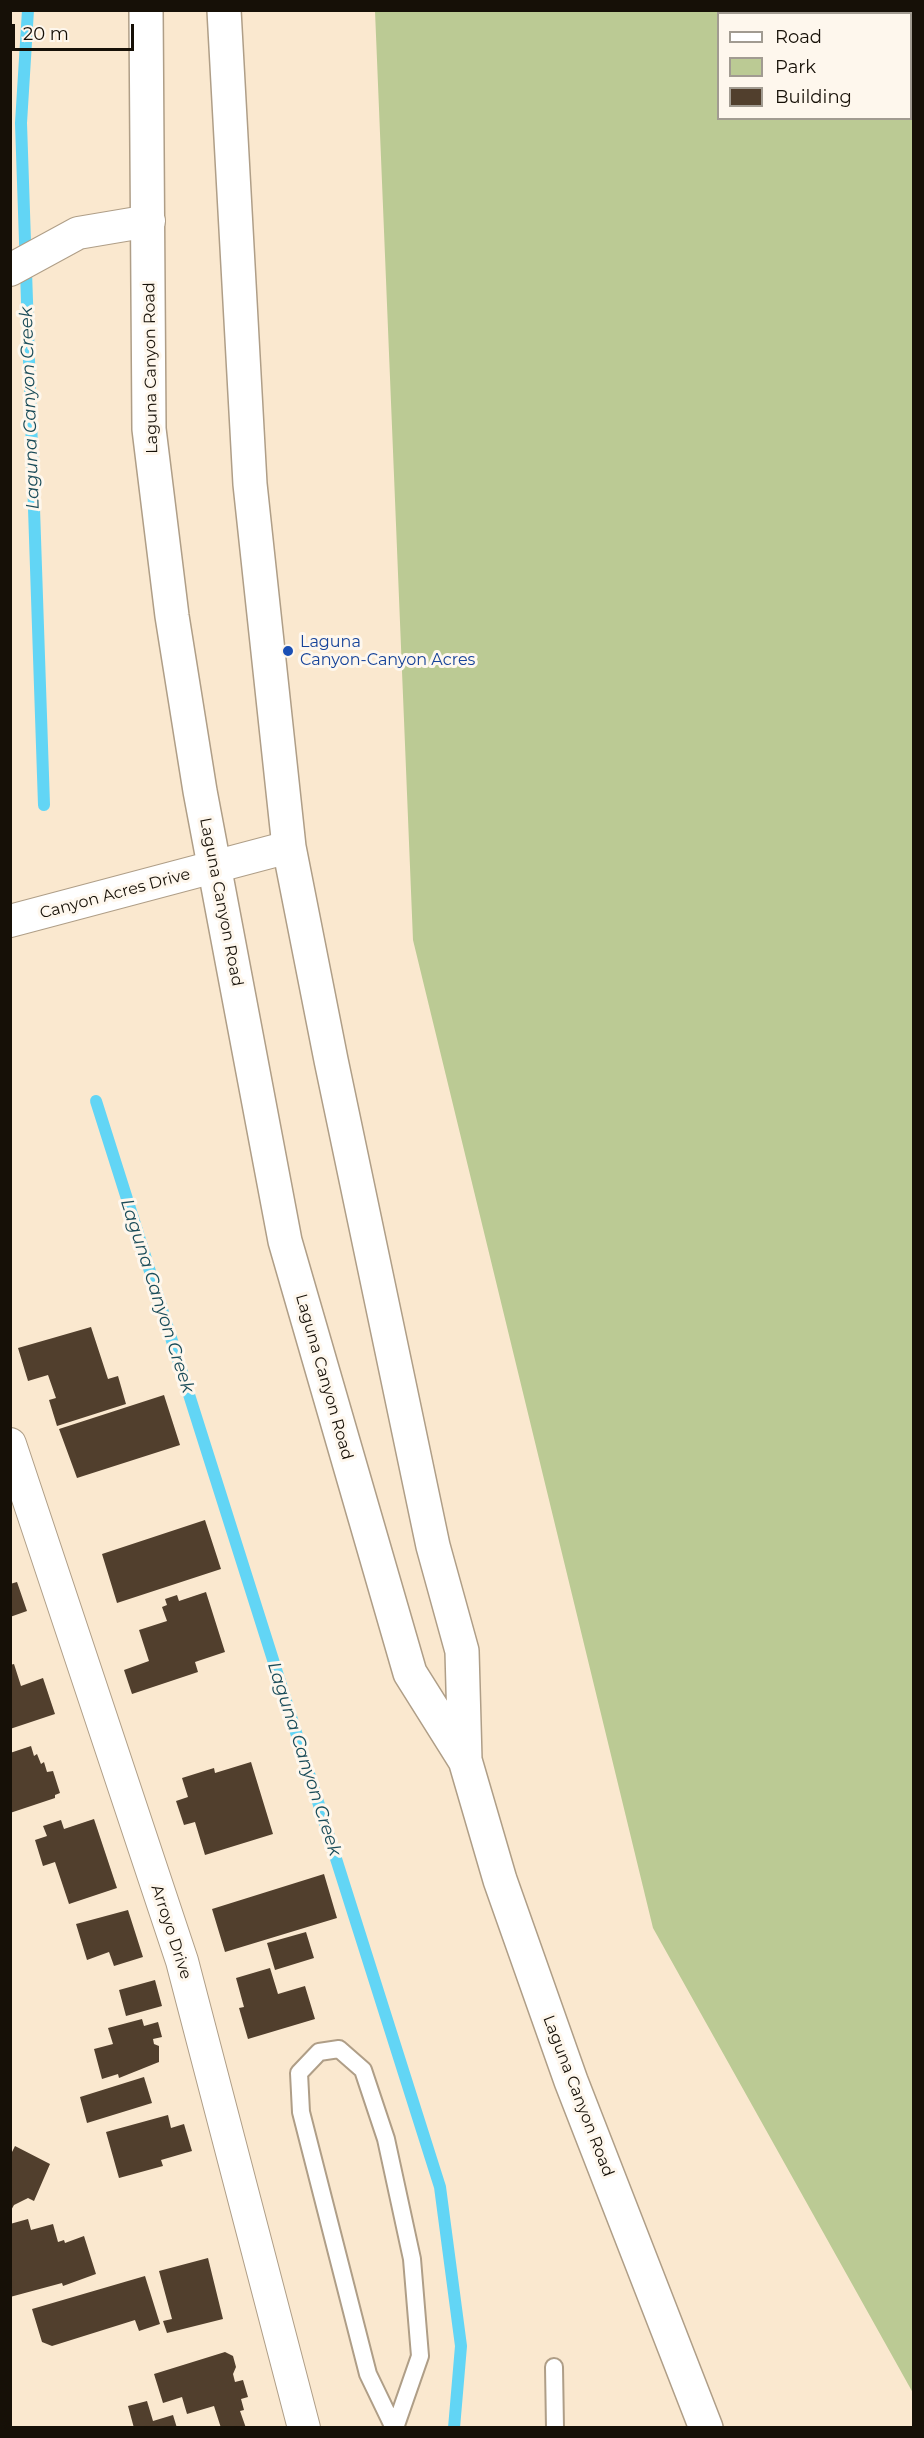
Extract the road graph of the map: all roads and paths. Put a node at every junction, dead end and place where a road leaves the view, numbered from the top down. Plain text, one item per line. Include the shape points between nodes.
1 (146, 10) edge
2 (225, 10) edge
3 (149, 222) junction
4 (10, 270) edge
5 (289, 847) junction
6 (214, 867) junction
7 (10, 921) edge
8 (10, 1444) edge
9 (465, 1760) junction
10 (554, 2367) dead end
11 (304, 2427) edge
12 (394, 2427) edge
13 (555, 2427) edge
14 (706, 2427) edge

1 - 3 main road, Laguna Canyon Road
2 - 5 main road, Laguna Canyon Road via 250,484
3 - 4 street via 78,233
3 - 6 main road, Laguna Canyon Road via 149,429 172,616
5 - 6 street, Canyon Acres Drive
5 - 9 main road, Laguna Canyon Road via 433,1546 462,1651
6 - 7 street, Canyon Acres Drive
6 - 9 main road, Laguna Canyon Road via 285,1241 410,1673
8 - 11 street, Arroyo Drive via 182,1961
9 - 14 main road, Laguna Canyon Road via 501,1880 571,2081
10 - 13 lane
12 - 12 lane via 420,2356 412,2259 386,2139 363,2070 339,2049 319,2052 299,2073 301,2112 368,2374

